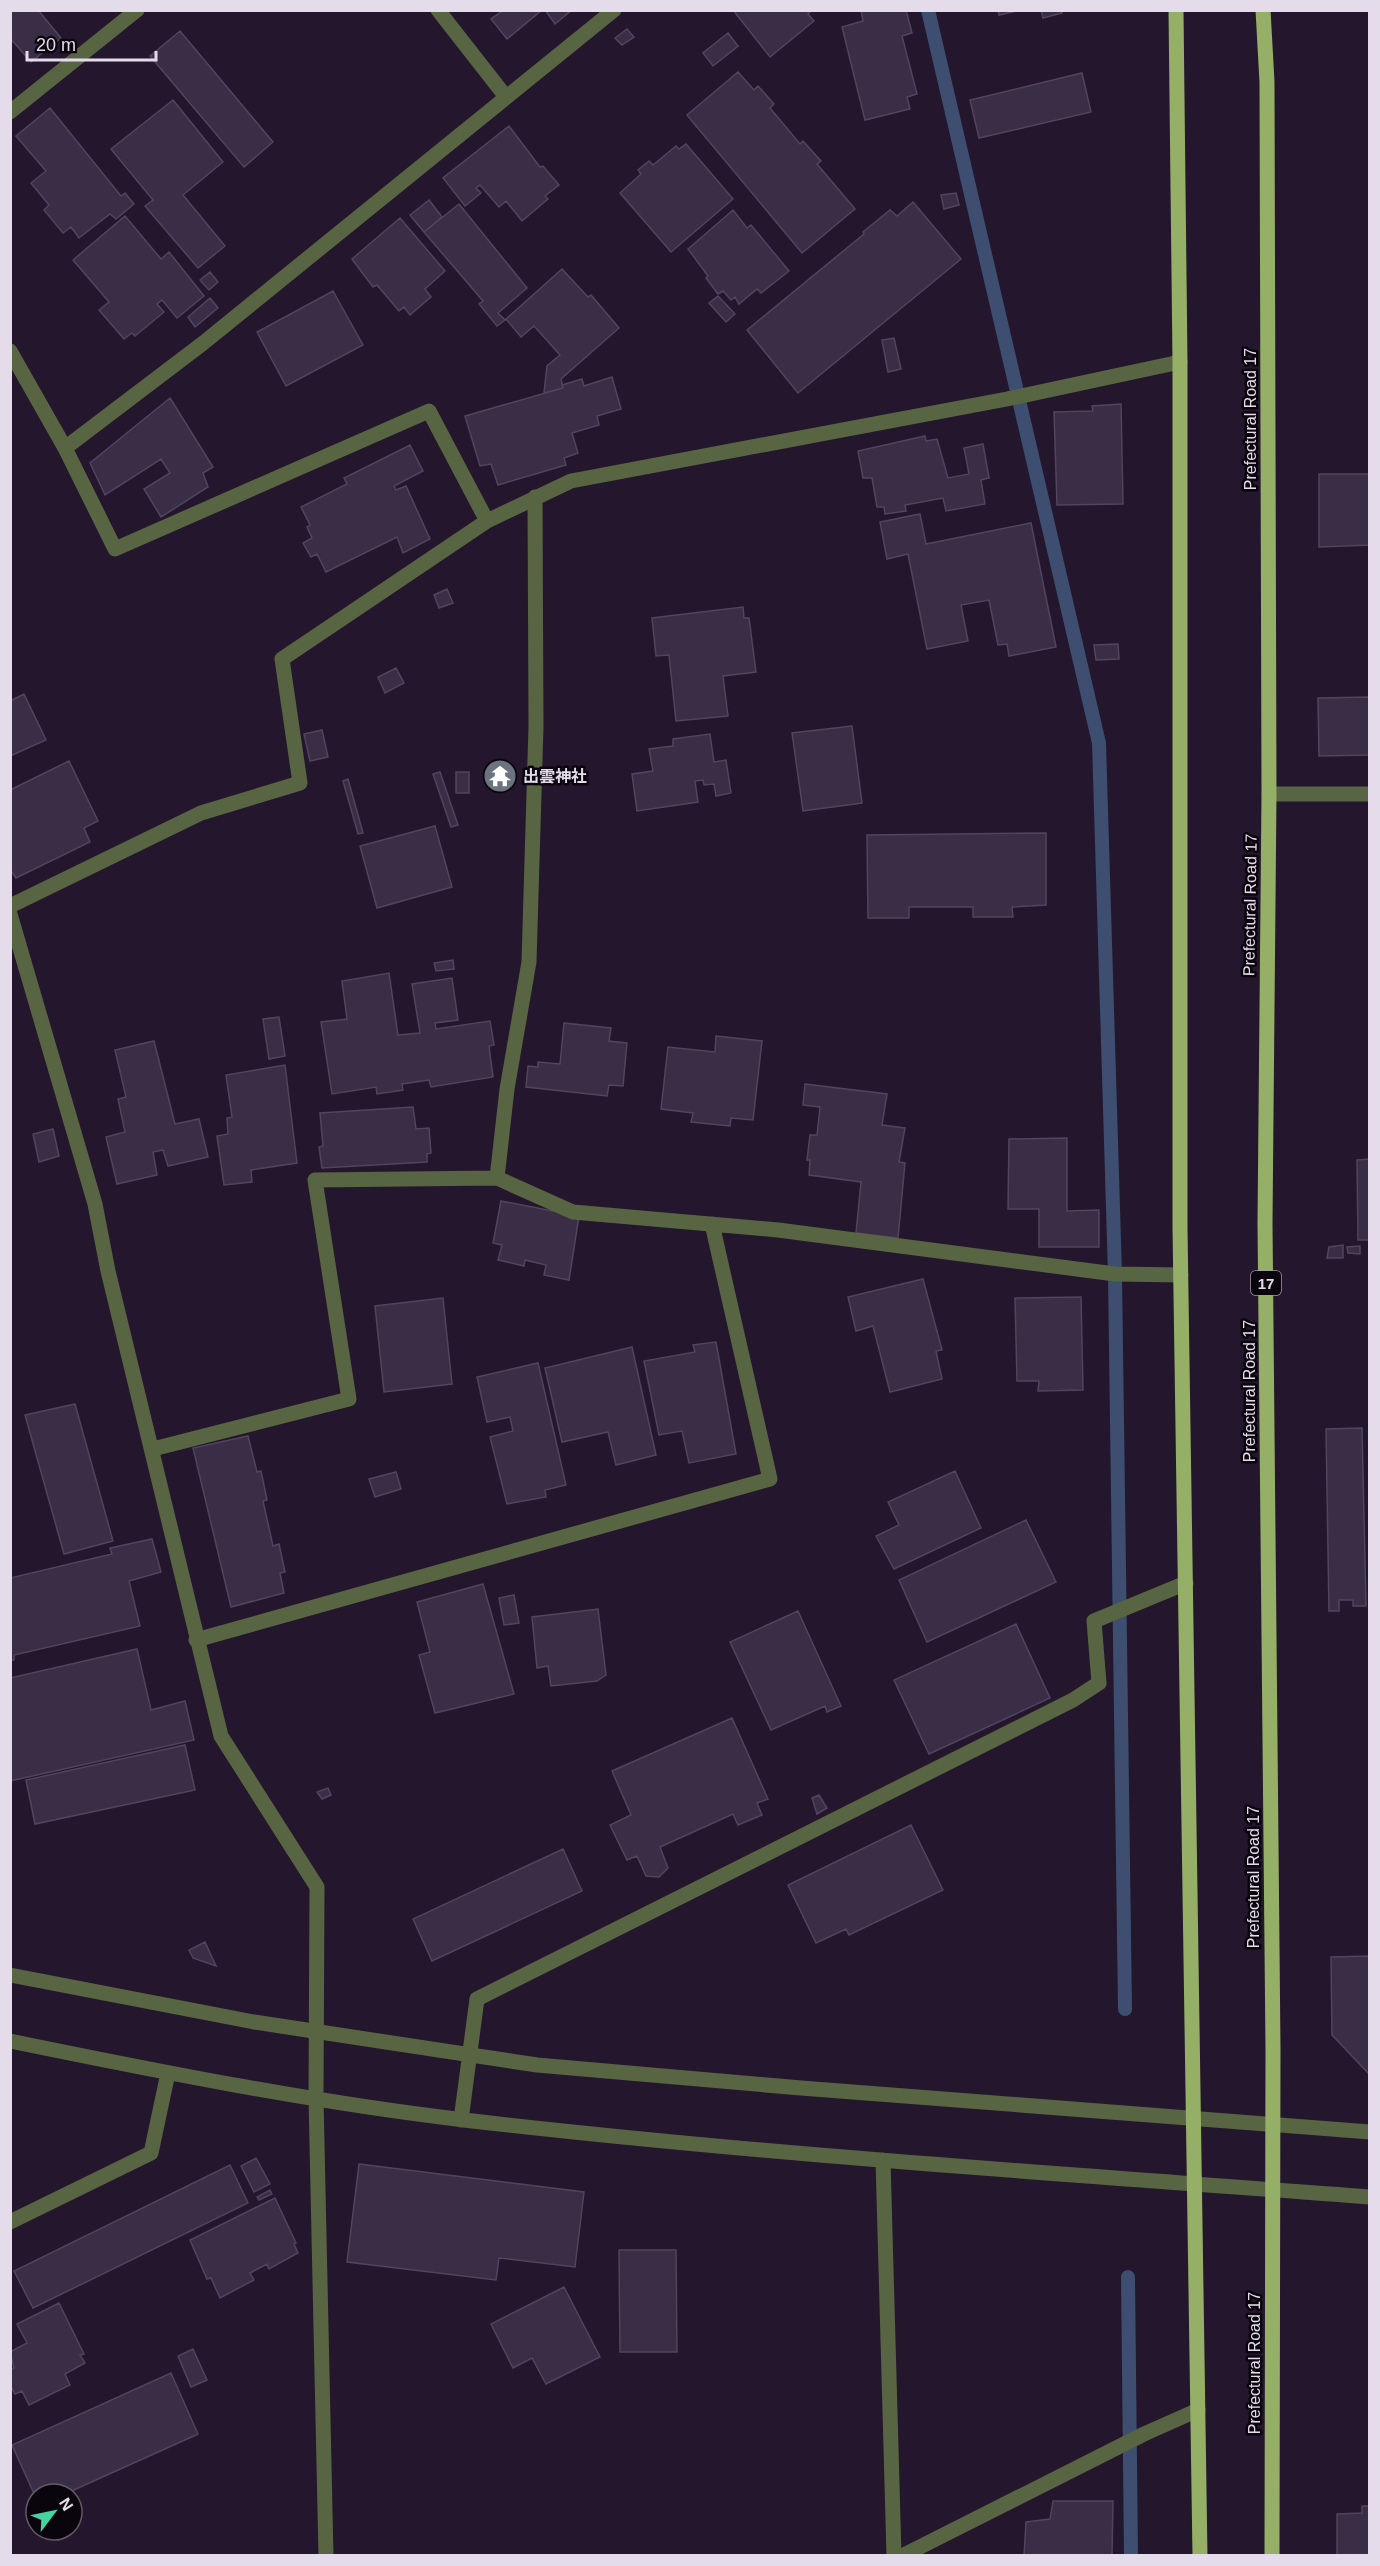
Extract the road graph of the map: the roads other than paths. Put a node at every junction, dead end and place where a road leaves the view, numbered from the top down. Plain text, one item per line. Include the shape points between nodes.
1 (137, 10) edge
2 (438, 10) edge
3 (614, 10) edge
4 (1176, 10) edge
5 (1263, 10) edge
6 (506, 97) junction
7 (10, 112) edge
8 (10, 351) edge
9 (1180, 362) junction
10 (65, 448) junction
11 (535, 497) junction
12 (487, 521) junction
13 (1269, 794) junction
14 (1370, 794) edge
15 (10, 906) edge
16 (10, 914) edge
17 (497, 1178) junction
18 (712, 1224) junction
19 (1181, 1275) junction
20 (153, 1449) junction
21 (1186, 1583) junction
22 (196, 1640) junction
23 (10, 1975) edge
24 (316, 2032) junction
25 (10, 2041) edge
26 (470, 2055) junction
27 (168, 2073) junction
28 (316, 2098) junction
29 (1194, 2118) junction
30 (461, 2120) junction
31 (1272, 2124) junction
32 (1370, 2132) edge
33 (883, 2160) junction
34 (1195, 2184) junction
35 (1272, 2190) junction
36 (1370, 2197) edge
37 (10, 2223) edge
38 (1198, 2410) junction
39 (326, 2556) edge
40 (894, 2556) edge
41 (902, 2556) edge
42 (1200, 2556) edge
43 (1272, 2556) edge

1 - 7 street
2 - 6 street
3 - 6 street
4 - 9 main road
5 - 13 main road, Prefectural Road 17 / 17 via 1267,93
6 - 10 street via 406,181
8 - 10 street
9 - 11 street via 1007,399 571,481
9 - 19 main road
10 - 12 street via 115,549 429,411
11 - 12 street
11 - 17 street via 536,726 529,962 507,1089
12 - 15 street via 282,659 300,783 201,813
13 - 14 street
13 - 31 main road, Prefectural Road 17 / 17 via 1265,1223
16 - 20 street via 95,1204
17 - 18 street via 573,1212
17 - 20 street via 315,1180 349,1399
18 - 19 street via 1102,1272
18 - 22 street via 770,1479
19 - 21 main road
20 - 22 street
21 - 26 street via 1094,1621 1098,1683 1063,1706 477,1999
21 - 29 main road
22 - 24 street via 221,1736 317,1887
23 - 24 street
24 - 26 street
24 - 28 street
25 - 27 street
26 - 29 street via 537,2065 801,2088
26 - 30 street
27 - 28 street
27 - 37 street via 151,2152
28 - 30 street
28 - 39 street
29 - 31 street
29 - 34 main road
30 - 33 street
31 - 32 street
31 - 35 main road, Prefectural Road 17 / 17
33 - 34 street
33 - 40 street
34 - 35 street
34 - 38 main road
35 - 36 street
35 - 43 main road, Prefectural Road 17 / 17
38 - 41 street
38 - 42 main road

